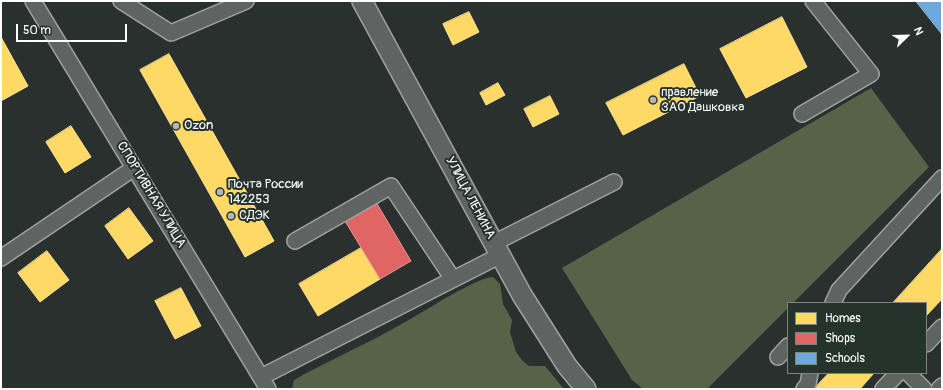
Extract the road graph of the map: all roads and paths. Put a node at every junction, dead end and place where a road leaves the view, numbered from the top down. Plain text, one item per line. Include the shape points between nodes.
1 (33, 1) edge
2 (121, 1) edge
3 (246, 1) edge
4 (362, 1) edge
5 (813, 1) edge
6 (802, 114) dead end
7 (134, 168) junction
8 (942, 178) edge
9 (614, 182) dead end
10 (295, 241) dead end
11 (497, 249) junction
12 (1, 258) edge
13 (453, 279) junction
14 (836, 296) edge
15 (942, 327) edge
16 (927, 343) edge
17 (810, 374) edge
18 (897, 374) edge
19 (909, 374) edge
20 (264, 383) edge
21 (942, 386) edge
22 (586, 389) edge
23 (804, 389) edge
24 (883, 389) edge
25 (924, 389) edge
26 (939, 389) edge

1 - 7 street, СПОРТИВНАЯ УЛИЦА
2 - 3 street via 171,33
4 - 11 main road, УЛИЦА ЛЕНИНА
5 - 6 street via 871,74
7 - 12 street
7 - 20 street, СПОРТИВНАЯ УЛИЦА
8 - 14 street
9 - 11 street
10 - 13 street via 391,186
11 - 13 street
11 - 22 main road, УЛИЦА ЛЕНИНА via 546,334
13 - 20 street
15 - 16 street
17 - 23 street
18 - 24 street
19 - 25 street
21 - 26 street

